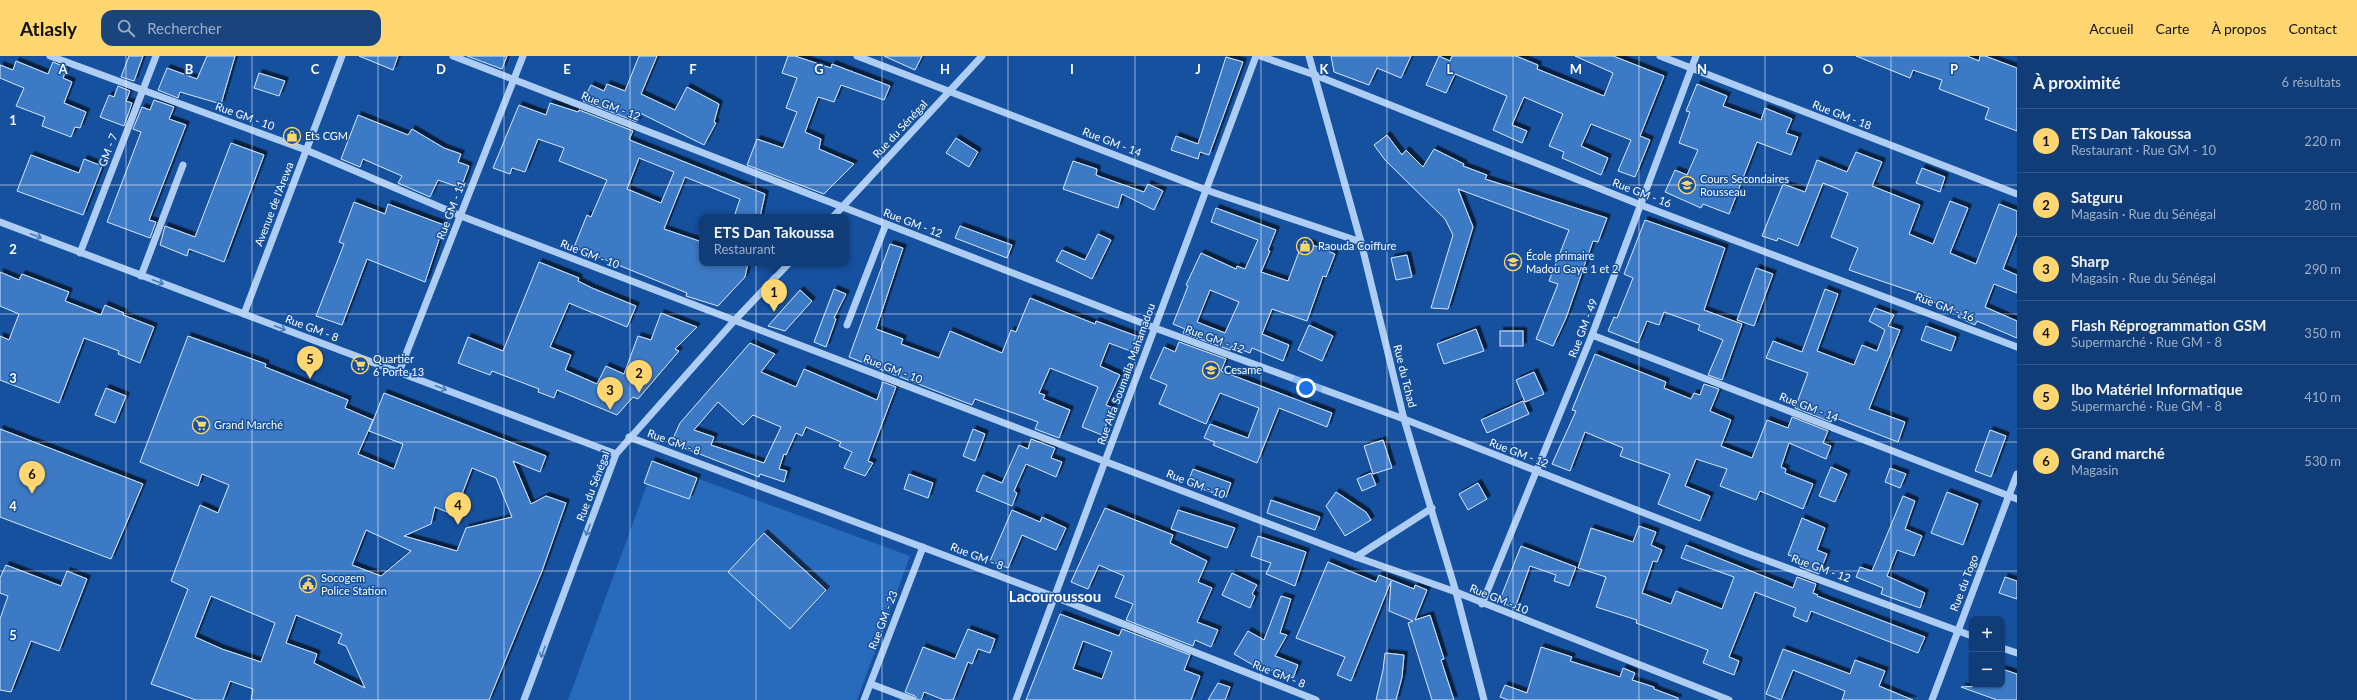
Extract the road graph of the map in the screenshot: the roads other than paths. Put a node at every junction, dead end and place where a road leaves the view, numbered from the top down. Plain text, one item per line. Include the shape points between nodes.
1 (50, 56) edge
2 (156, 56) edge
3 (342, 56) edge
4 (453, 56) edge
5 (523, 56) edge
6 (857, 56) edge
7 (982, 56) edge
8 (1256, 56) edge
9 (1260, 56) edge
10 (1310, 56) edge
11 (1660, 56) edge
12 (1696, 56) edge
13 (1692, 68) junction
14 (1315, 75) junction
15 (513, 80) junction
16 (143, 90) junction
17 (949, 92) junction
18 (306, 150) junction
19 (183, 165) dead end
20 (1206, 190) junction
21 (2017, 194) edge
22 (1641, 205) junction
23 (842, 207) junction
24 (836, 214) edge
25 (461, 216) junction
26 (0, 222) edge
27 (886, 224) junction
28 (1361, 242) junction
29 (80, 253) junction
30 (786, 266) edge
31 (141, 276) junction
32 (244, 314) junction
33 (734, 321) junction
34 (847, 325) dead end
35 (1155, 328) junction
36 (1592, 335) junction
37 (2017, 347) edge
38 (399, 372) junction
39 (1404, 419) junction
40 (629, 437) junction
41 (616, 454) junction
42 (1106, 460) junction
43 (1537, 472) junction
44 (2017, 474) edge
45 (2009, 496) junction
46 (2017, 499) edge
47 (1432, 508) junction
48 (923, 547) junction
49 (1356, 557) junction
50 (1456, 592) junction
51 (1055, 597) junction
52 (1482, 604) junction
53 (1958, 631) junction
54 (1969, 635) edge
55 (2005, 649) edge
56 (2017, 654) edge
57 (871, 684) junction
58 (524, 700) edge
59 (864, 700) edge
60 (913, 700) edge
61 (1016, 700) edge
62 (1316, 700) edge
63 (1484, 700) edge
64 (1729, 700) edge
65 (1932, 700) edge

1 - 16 street, Rue GM - 10
2 - 16 street, GM - 7
3 - 18 street, Avenue de l'Arewa
4 - 15 street, Rue GM - 12
5 - 15 street, Rue GM - 11
6 - 17 street, Rue GM - 14
7 - 17 street, Rue du Sénégal
8 - 20 street, Rue Alfa Soumaila Mahamadou
9 - 14 street, Rue GM - 16
10 - 14 street, Rue du Tchad
11 - 13 street, Rue GM - 18
12 - 13 street, Rue GM - 49
13 - 21 street, Rue GM - 18
13 - 22 street, Rue GM - 49
14 - 22 street, Rue GM - 16
14 - 28 street, Rue du Tchad
15 - 23 street, Rue GM - 12
15 - 25 street, Rue GM - 11
16 - 18 street, Rue GM - 10
16 - 29 street, GM - 7
17 - 20 street, Rue GM - 14
17 - 23 street, Rue du Sénégal
18 - 25 street, Rue GM - 10
18 - 32 street, Avenue de l'Arewa
19 - 31 street
20 - 28 street, Rue GM - 14
20 - 35 street, Rue Alfa Soumaila Mahamadou
22 - 36 street, Rue GM - 49
22 - 37 street, Rue GM - 16
23 - 24 street, Rue du Sénégal
23 - 27 street, Rue GM - 12
25 - 33 street, Rue GM - 10
25 - 38 street, Rue GM - 11
26 -> 29 street, Rue GM - 8
27 - 34 street
27 - 35 street, Rue GM - 12
28 - 39 street, Rue du Tchad
29 - 31 street, Rue GM - 8
30 - 33 street, Rue du Sénégal
31 -> 32 street, Rue GM - 8
32 -> 38 street, Rue GM - 8
33 - 40 street, Rue du Sénégal
33 - 42 street, Rue GM - 10
35 - 39 street, Rue GM - 12
35 - 42 street, Rue Alfa Soumaila Mahamadou
36 - 43 street, Rue GM - 49
36 - 45 street, Rue GM - 14
38 -> 41 street, Rue GM - 8
39 - 43 street, Rue GM - 12
39 - 47 street, Rue du Tchad
40 - 41 street, Rue du Sénégal
40 - 48 street, Rue GM - 8
41 -> 58 street, Rue du Sénégal
42 - 49 street, Rue GM - 10
42 - 51 street, Rue Alfa Soumaila Mahamadou
43 - 52 street, Rue GM - 49
43 - 53 street, Rue GM - 12
44 - 45 street, Rue du Togo
45 - 46 street, Rue GM - 14
45 - 53 street, Rue du Togo
47 - 49 street
47 - 50 street, Rue du Tchad
48 - 51 street, Rue GM - 8
48 - 57 street, Rue GM - 23
49 - 50 street, Rue GM - 10
50 - 52 street, Rue GM - 10
50 - 63 street, Rue du Tchad
51 - 61 street, Rue Alfa Soumaila Mahamadou
51 - 62 street, Rue GM - 8
52 - 64 street, Rue GM - 10
53 - 54 street, Rue GM - 12
53 - 65 street, Rue du Togo
55 - 56 street
57 - 59 street, Rue GM - 23
57 - 60 street

